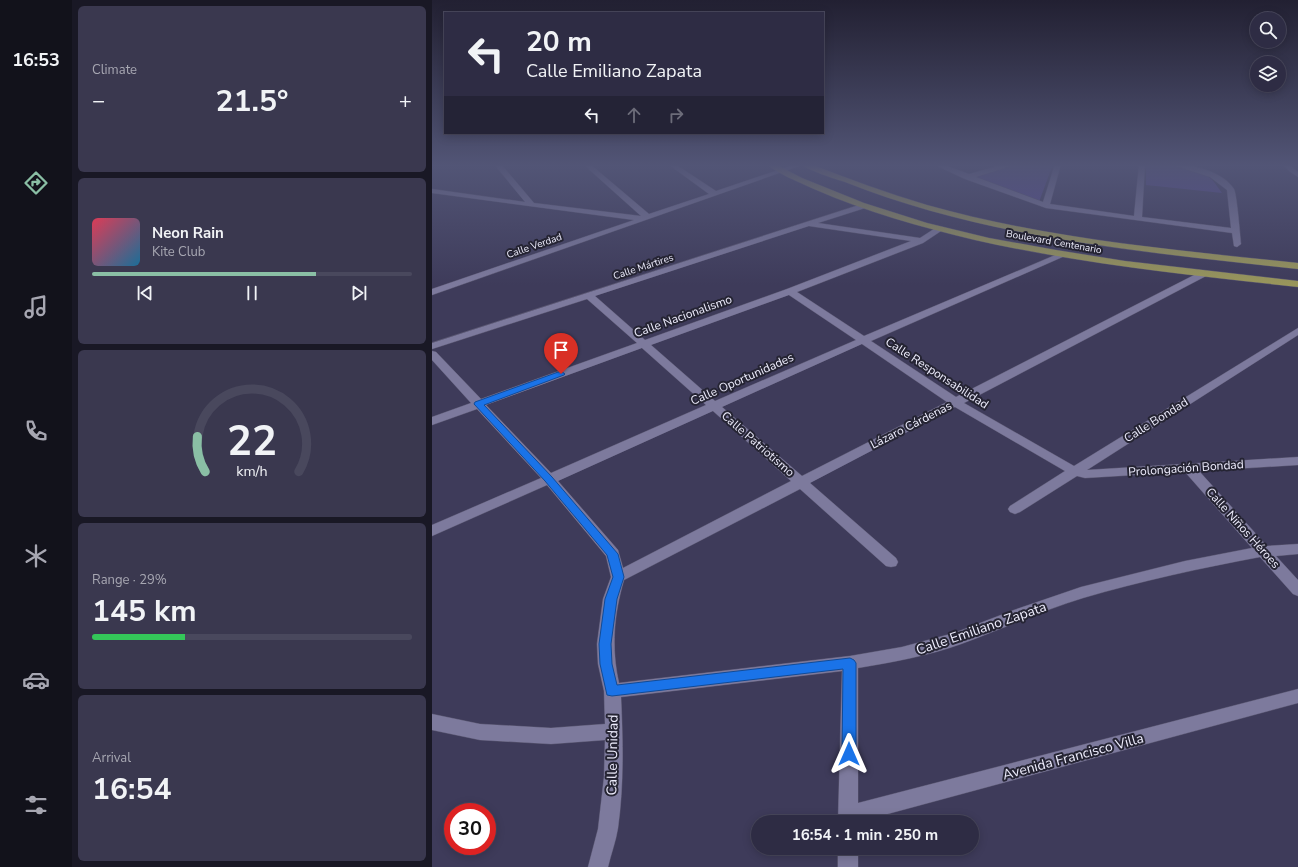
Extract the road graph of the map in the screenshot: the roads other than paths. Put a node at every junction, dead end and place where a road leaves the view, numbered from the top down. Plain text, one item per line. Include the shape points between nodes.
1 (528, 204) edge
2 (630, 204) edge
3 (684, 204) edge
4 (858, 204) edge
5 (917, 204) edge
6 (1042, 204) edge
7 (1139, 204) edge
8 (1233, 204) edge
9 (532, 205) joint
10 (862, 206) junction
11 (1046, 206) joint
12 (645, 218) junction
13 (1138, 219) junction
14 (808, 224) junction
15 (940, 229) junction
16 (1236, 231) junction
17 (920, 241) junction
18 (1237, 244) dead end
19 (1063, 255) junction
20 (1298, 266) edge
21 (1203, 274) junction
22 (1298, 284) edge
23 (790, 291) junction
24 (432, 292) edge
25 (588, 295) junction
26 (1298, 331) edge
27 (862, 341) junction
28 (644, 344) junction
29 (432, 346) edge
30 (432, 354) edge
31 (955, 402) junction
32 (478, 404) junction
33 (714, 406) junction
34 (432, 421) edge
35 (1298, 461) edge
36 (1188, 467) junction
37 (1074, 471) junction
38 (549, 479) junction
39 (801, 482) junction
40 (1014, 509) dead end
41 (432, 531) edge
42 (1298, 549) edge
43 (1264, 551) junction
44 (891, 562) dead end
45 (618, 577) junction
46 (1298, 590) edge
47 (850, 663) junction
48 (612, 691) junction
49 (1298, 696) edge
50 (432, 722) edge
51 (614, 731) junction
52 (848, 815) edge
53 (863, 815) edge
54 (848, 855) edge
55 (598, 867) edge
56 (848, 867) edge

1 - 9 street
2 - 12 street
3 - 12 street, Calle Verdad
4 - 10 main road, Boulevard Centenario
5 - 20 main road, Boulevard Centenario via 1000,226 1120,246
6 - 11 street
7 - 13 street
8 - 16 street
9 - 12 street
10 - 14 street, Calle Mártires
10 - 15 main road, Boulevard Centenario
11 - 13 street
12 - 24 street, Calle Verdad
13 - 16 street
14 - 17 street
14 - 25 street, Calle Mártires
15 - 17 street, Calle Nacionalismo
15 - 19 main road, Boulevard Centenario
16 - 18 street
17 - 23 street, Calle Nacionalismo
19 - 21 main road, Boulevard Centenario
19 - 27 street, Calle Oportunidades
21 - 22 main road, Boulevard Centenario
21 - 31 street, Lázaro Cárdenas
23 - 27 street, Calle Responsabilidad
23 - 28 street, Calle Nacionalismo
25 - 28 street, Calle Patriotismo
25 - 29 street, Calle Mártires
26 - 37 street, Calle Bondad
27 - 31 street, Calle Responsabilidad
27 - 33 street, Calle Oportunidades
28 - 32 street, Calle Nacionalismo
28 - 33 street, Calle Patriotismo
30 - 32 street, Calle Unidad
31 - 37 street, Calle Responsabilidad
31 - 39 street, Lázaro Cárdenas
32 - 34 street, Calle Nacionalismo
32 - 38 street, Calle Unidad
33 - 38 street, Calle Oportunidades
33 - 39 street, Calle Patriotismo
35 - 36 street, Prolongación Bondad
36 - 37 street, Prolongación Bondad via 1094,475
36 - 43 street, Calle Niños Héroes
37 - 40 street, Calle Bondad
38 - 41 street, Calle Oportunidades
38 - 45 street, Calle Unidad via 613,554
39 - 44 street, Calle Patriotismo
39 - 45 street, Lázaro Cárdenas
42 - 43 street, Calle Emiliano Zapata
43 - 46 street, Calle Niños Héroes
43 - 47 street, Calle Emiliano Zapata via 1185,566 1088,592 1019,614 956,639 902,654
45 - 48 street, Calle Unidad via 611,599 605,644
47 - 48 street, Calle Emiliano Zapata
47 - 52 street
48 - 51 street, Calle Unidad
49 - 53 street, Avenida Francisco Villa
50 - 51 street via 480,732 552,736
51 - 55 street, Calle Unidad via 608,829
54 - 56 street

